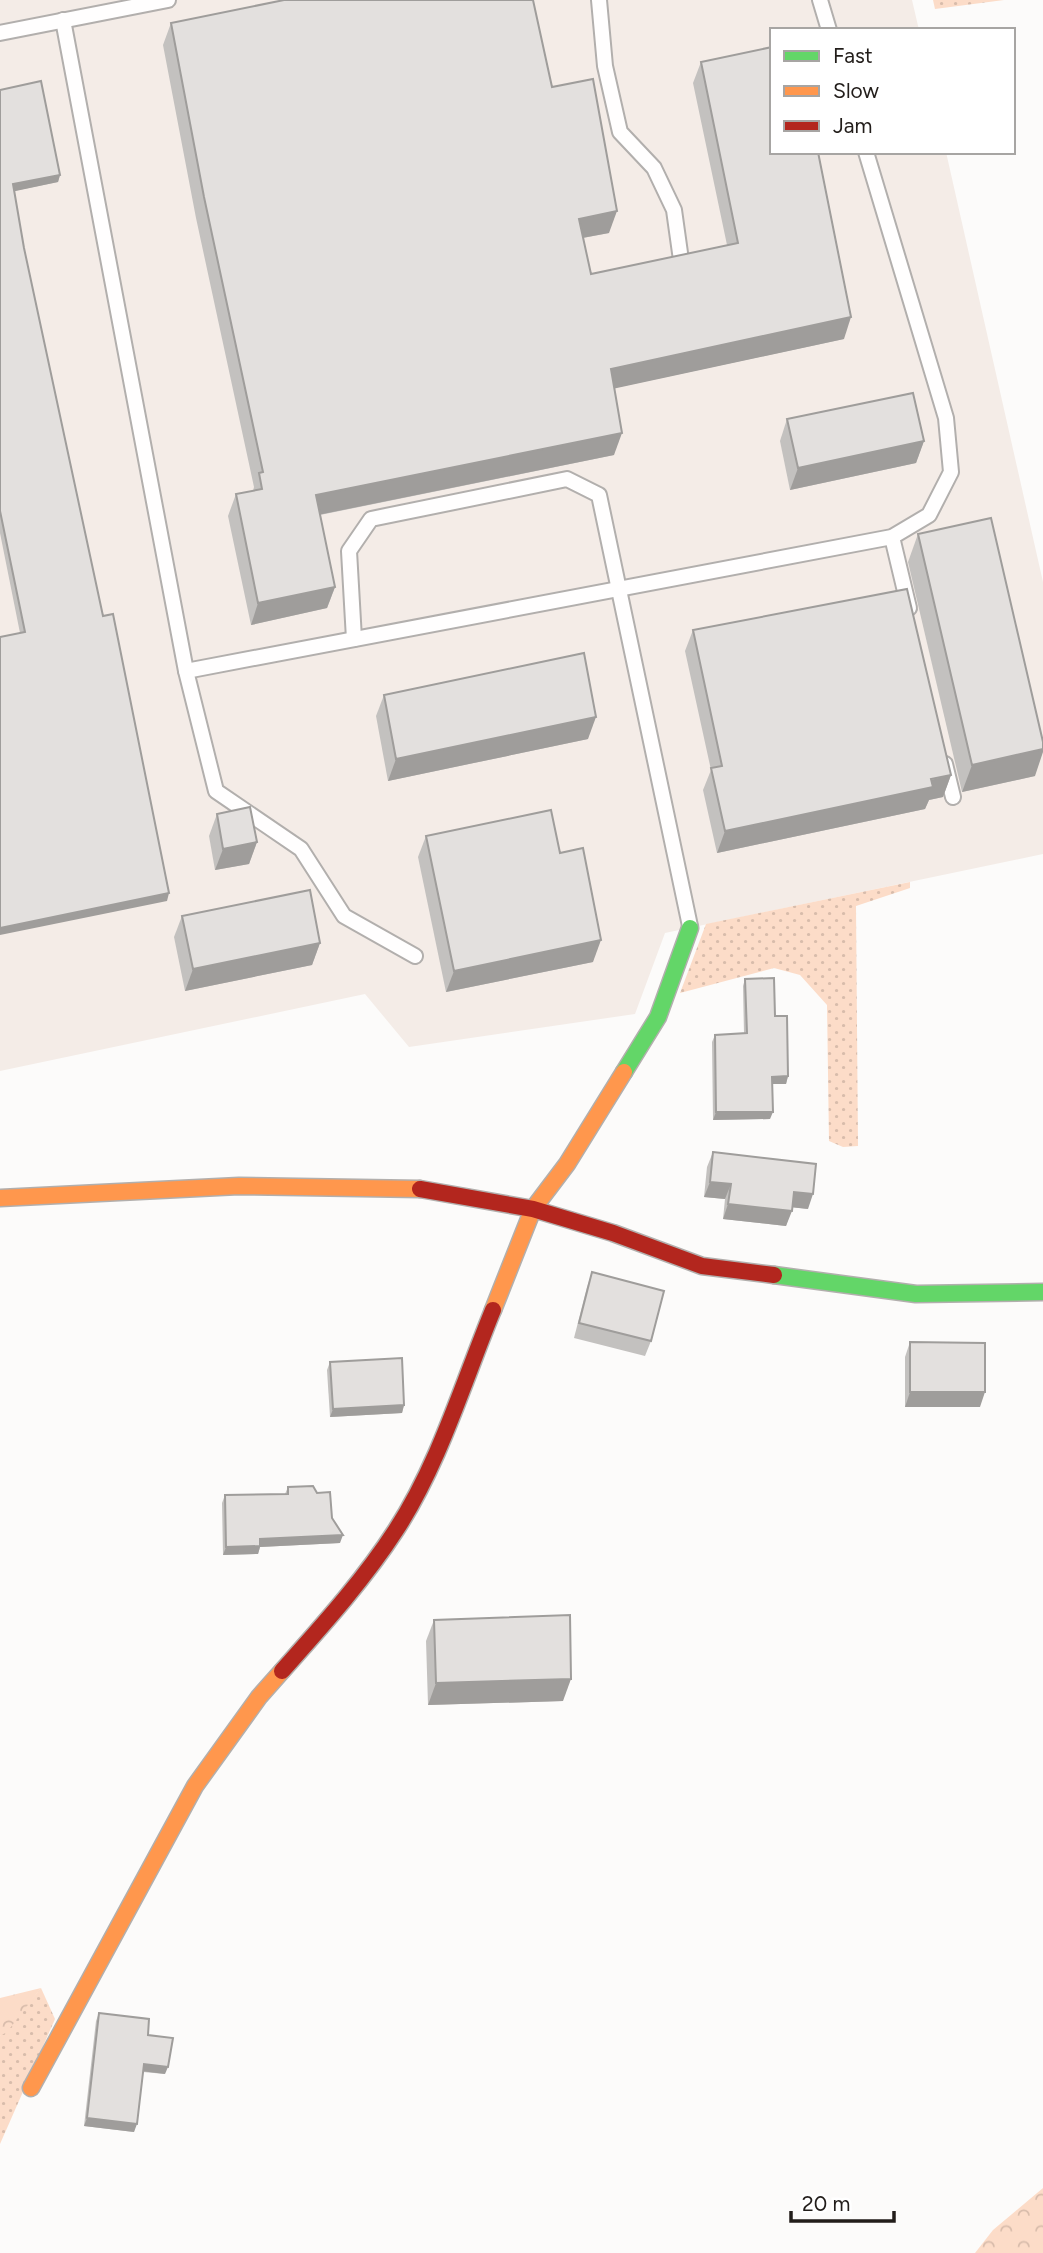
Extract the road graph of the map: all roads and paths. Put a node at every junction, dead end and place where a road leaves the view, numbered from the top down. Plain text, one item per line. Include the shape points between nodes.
1 (168, 0) edge
2 (599, 0) edge
3 (820, 0) edge
4 (63, 20) junction
5 (828, 28) edge
6 (0, 33) edge
7 (867, 154) edge
8 (681, 260) edge
9 (892, 537) junction
10 (619, 589) junction
11 (914, 628) edge
12 (354, 639) junction
13 (186, 671) junction
14 (941, 745) edge
15 (953, 797) edge
16 (690, 928) joint
17 (415, 956) dead end
18 (0, 1198) edge
19 (533, 1209) junction
20 (1043, 1292) edge
21 (31, 2088) dead end

1 - 4 lane
2 - 8 lane via 605,66 620,132 654,169 674,210
3 - 5 lane
4 - 6 lane
4 - 13 lane
7 - 9 lane via 946,418 951,472 929,515
9 - 10 lane
9 - 11 lane
10 - 12 lane
10 - 12 lane via 599,495 567,479 371,519 349,551
10 - 16 lane
12 - 13 lane
13 - 17 lane via 216,791 301,849 344,916
14 - 15 lane
16 - 19 street via 657,1017 567,1164
18 - 19 street via 239,1186 424,1189
19 - 20 street via 702,1266 916,1294
19 - 21 street via 435,1453 397,1529 344,1602 259,1697 195,1786

